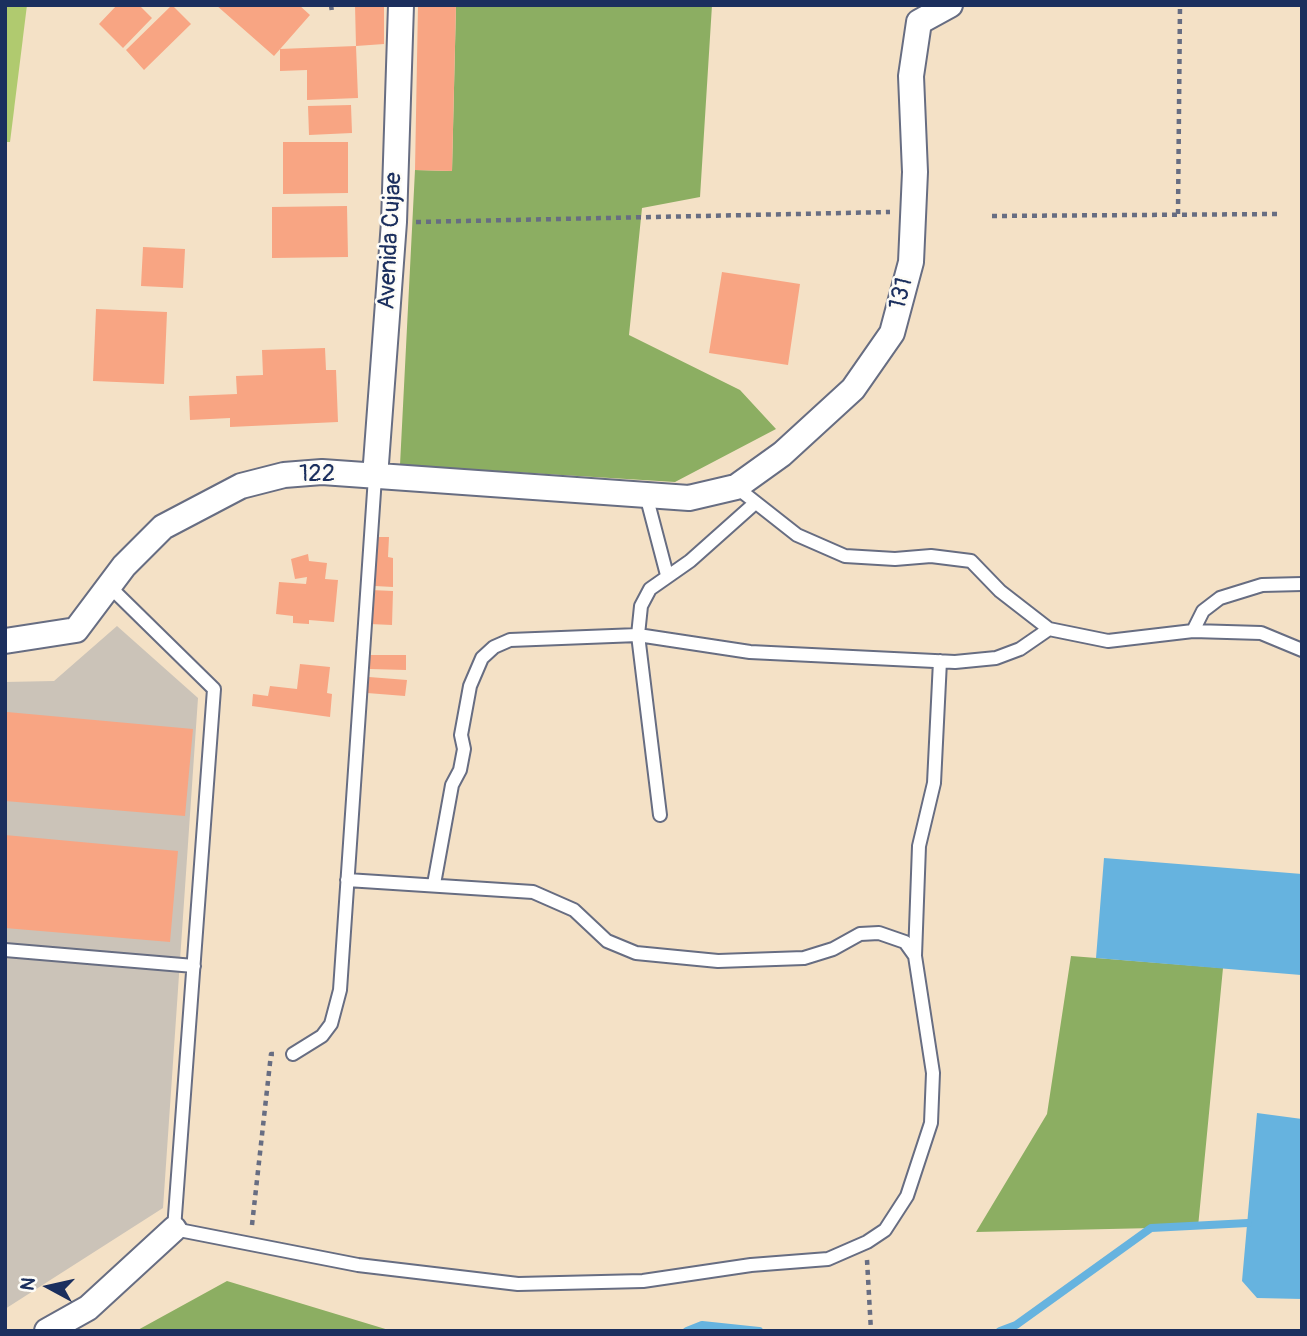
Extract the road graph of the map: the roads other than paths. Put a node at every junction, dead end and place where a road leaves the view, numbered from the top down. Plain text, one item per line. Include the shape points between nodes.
1 (401, 5) edge
2 (950, 5) edge
3 (375, 477) junction
4 (736, 487) junction
5 (646, 495) junction
6 (689, 498) joint
7 (754, 504) junction
8 (667, 575) junction
9 (1302, 584) edge
10 (108, 586) junction
11 (1049, 629) junction
12 (1193, 632) junction
13 (638, 635) junction
14 (5, 641) edge
15 (1302, 650) edge
16 (940, 661) junction
17 (660, 815) dead end
18 (347, 880) junction
19 (434, 884) junction
20 (5, 950) edge
21 (915, 956) junction
22 (194, 966) junction
23 (293, 1054) road end
24 (174, 1229) junction
25 (47, 1331) edge

1 - 3 street, Avenida Cujae via 394,222
2 - 4 street, 131 via 919,22 911,76 911,261 892,333 845,397 782,454
3 - 5 street, 122
3 - 10 street, 122 via 323,472 284,475 241,486 163,527
3 - 18 lane
4 - 6 street, 131
4 - 7 lane
5 - 6 street, 122
5 - 8 lane
7 - 8 lane via 690,561
7 - 11 lane via 797,535 845,556 971,561 1000,591
8 - 13 lane via 650,589 641,606
9 - 12 lane via 1262,585 1220,598 1203,611
10 - 14 street, 122 via 76,630
10 - 22 lane via 214,688
11 - 12 lane via 1108,641
11 - 16 lane via 1020,649 996,657
12 - 15 lane via 1261,633
13 - 16 lane via 750,652
13 - 17 lane
13 - 19 lane via 510,640 482,657 470,686 461,736 464,749 452,785
16 - 21 lane via 934,783 919,846
18 - 19 lane
18 - 23 lane via 340,990 331,1024 322,1037
19 - 21 lane via 533,892 574,910 607,941 636,953 718,961 804,958 834,949 860,934 879,933 905,942
20 - 22 lane
21 - 24 lane via 933,1073 931,1123 907,1196 885,1230 828,1259 643,1281 518,1284 358,1265
22 - 24 lane
24 - 25 street via 88,1308

